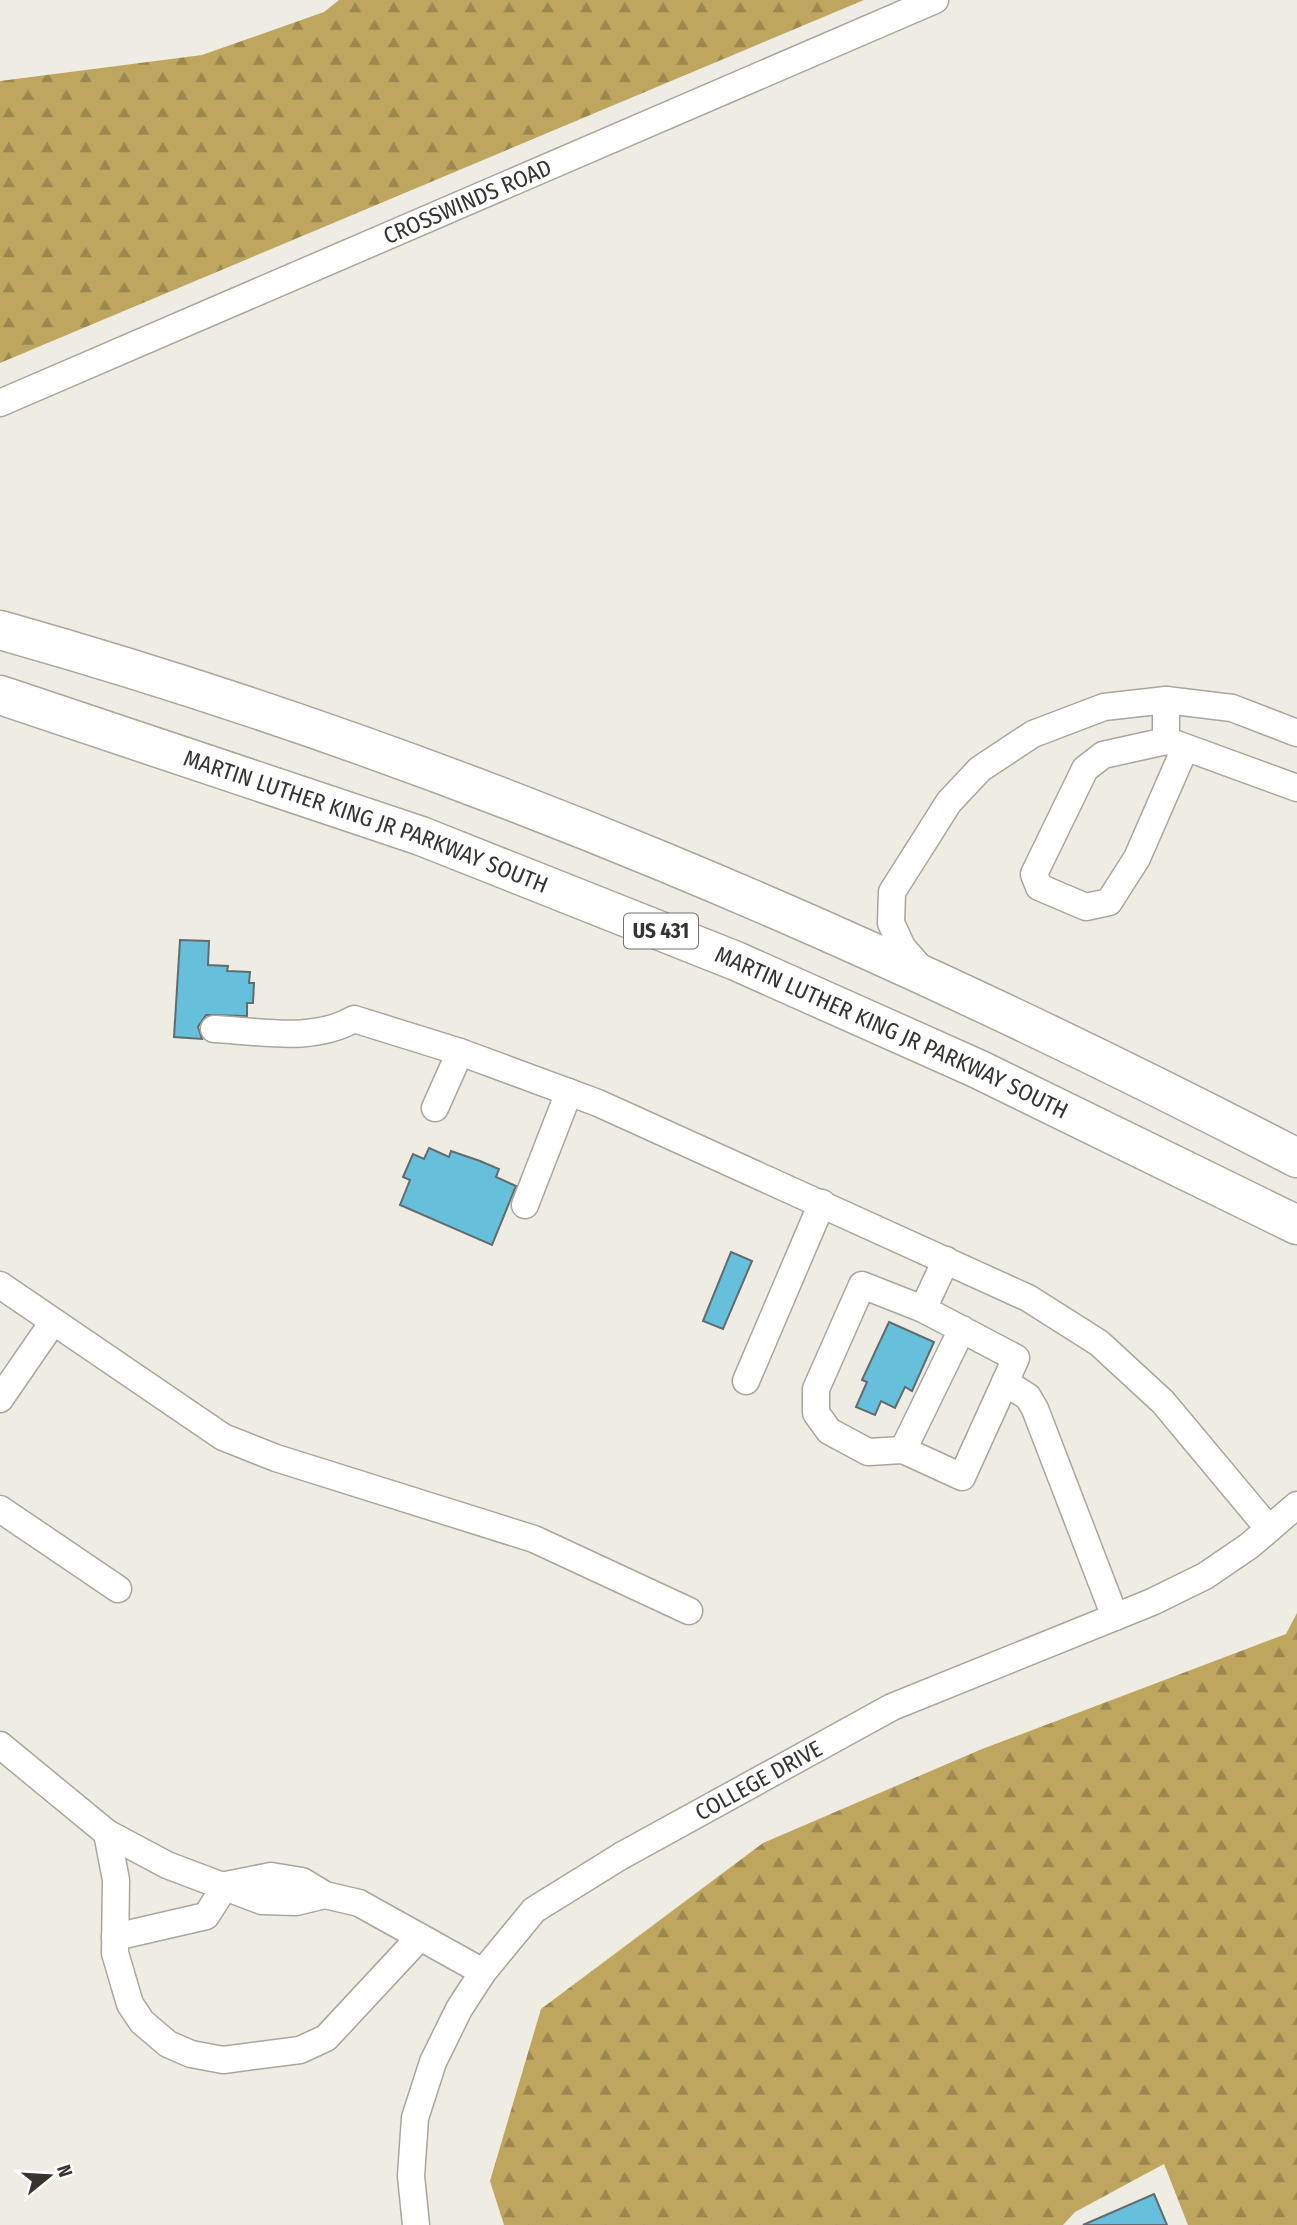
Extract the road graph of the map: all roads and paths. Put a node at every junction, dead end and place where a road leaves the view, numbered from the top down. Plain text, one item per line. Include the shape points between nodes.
1 (935, 0) edge
2 (0, 403) edge
3 (0, 630) edge
4 (0, 695) edge
5 (1166, 700) junction
6 (1297, 733) edge
7 (1175, 744) junction
8 (1297, 788) edge
9 (926, 975) junction
10 (214, 1029) dead end
11 (460, 1052) junction
12 (569, 1092) junction
13 (435, 1108) dead end
14 (1297, 1158) edge
15 (822, 1203) junction
16 (525, 1205) dead end
17 (1297, 1226) edge
18 (946, 1260) junction
19 (0, 1285) edge
20 (923, 1309) junction
21 (53, 1322) junction
22 (962, 1329) junction
23 (746, 1381) dead end
24 (1005, 1381) junction
25 (0, 1399) edge
26 (903, 1450) junction
27 (1297, 1506) edge
28 (0, 1508) edge
29 (1269, 1529) junction
30 (118, 1589) dead end
31 (690, 1611) dead end
32 (1115, 1617) junction
33 (0, 1745) edge
34 (107, 1833) junction
35 (226, 1885) junction
36 (115, 1937) junction
37 (420, 1937) junction
38 (483, 1972) junction
39 (416, 2225) edge

1 - 2 street, CROSSWINDS ROAD
3 - 9 highway via 213,695 442,774 666,862
4 - 17 highway, MARTIN LUTHER KING JR PARKWAY SOUTH / US 431 via 421,836 736,961 991,1074
5 - 6 street via 1232,708
5 - 7 street
5 - 9 street via 1104,707 1033,734 980,769 948,802 892,892 891,923 902,947
7 - 7 street via 1103,755 1084,769 1034,874 1038,887 1060,885 1091,895 1111,882 1153,792 1172,777
7 - 8 street
9 - 14 highway
10 - 11 street via 313,1034 355,1019
11 - 12 street
11 - 13 street
12 - 15 street
12 - 16 street
15 - 18 street
15 - 23 street
18 - 20 street
18 - 29 street via 1028,1298 1099,1343 1163,1402
19 - 21 street
20 - 22 street
20 - 26 street via 862,1285 814,1397 820,1422 829,1431 868,1452
21 - 25 street
21 - 31 street via 223,1437 534,1539
22 - 24 street via 1016,1357
22 - 26 street
24 - 26 street via 962,1477
24 - 32 street via 1028,1397 1035,1409
27 - 29 street, COLLEGE DRIVE
28 - 30 street
29 - 32 street, COLLEGE DRIVE via 1205,1576
32 - 38 street, COLLEGE DRIVE via 891,1707 621,1856 534,1910
33 - 34 street
34 - 35 street via 167,1865
34 - 36 street via 116,1880
35 - 36 street via 206,1916
35 - 37 street via 271,1876 302,1881 325,1895 359,1903
36 - 37 street via 120,1978 142,2022 168,2044 223,2060 300,2050 326,2038
37 - 38 street
38 - 39 street, COLLEGE DRIVE via 433,2062 415,2118 411,2176

